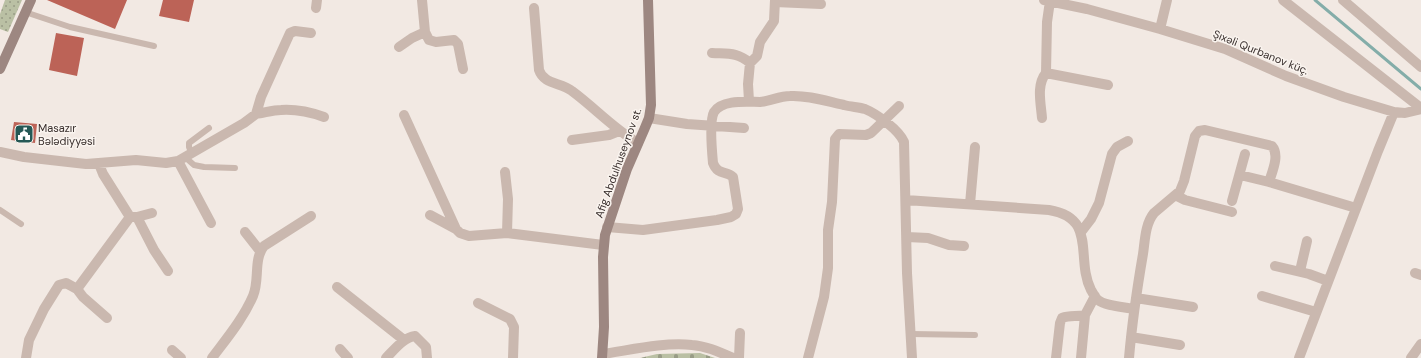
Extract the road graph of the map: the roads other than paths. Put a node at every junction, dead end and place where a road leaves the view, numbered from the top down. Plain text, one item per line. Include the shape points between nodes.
1 (31, 0) edge
2 (422, 0) edge
3 (648, 0) edge
4 (1167, 0) edge
5 (1282, 0) edge
6 (1343, 0) edge
7 (775, 1) edge
8 (1047, 1) edge
9 (821, 4) dead end
10 (534, 8) dead end
11 (25, 12) junction
12 (1160, 29) junction
13 (425, 32) junction
14 (311, 33) dead end
15 (154, 46) dead end
16 (399, 48) dead end
17 (712, 53) dead end
18 (750, 63) junction
19 (1, 66) edge
20 (1421, 67) edge
21 (463, 69) dead end
22 (1046, 73) junction
23 (1108, 85) dead end
24 (749, 101) junction
25 (899, 106) dead end
26 (1421, 109) edge
27 (1394, 112) junction
28 (256, 114) junction
29 (404, 115) dead end
30 (324, 117) dead end
31 (649, 118) junction
32 (1042, 118) dead end
33 (884, 121) junction
34 (712, 125) junction
35 (209, 128) dead end
36 (744, 128) dead end
37 (619, 131) junction
38 (572, 140) dead end
39 (1128, 141) dead end
40 (638, 143) junction
41 (975, 147) dead end
42 (0, 152) edge
43 (1245, 154) dead end
44 (185, 157) junction
45 (99, 164) junction
46 (235, 168) dead end
47 (505, 172) dead end
48 (1240, 175) junction
49 (1269, 182) junction
50 (1177, 196) junction
51 (906, 200) junction
52 (1232, 201) dead end
53 (970, 204) junction
54 (1356, 208) junction
55 (0, 210) edge
56 (1232, 212) dead end
57 (152, 213) dead end
58 (430, 215) dead end
59 (311, 216) dead end
60 (134, 217) junction
61 (211, 223) dead end
62 (21, 224) dead end
63 (607, 227) junction
64 (456, 229) junction
65 (245, 232) dead end
66 (1081, 232) junction
67 (507, 234) junction
68 (906, 237) junction
69 (1307, 241) dead end
70 (603, 244) junction
71 (964, 246) dead end
72 (260, 251) junction
73 (1275, 266) dead end
74 (168, 271) dead end
75 (1300, 271) junction
76 (1328, 281) junction
77 (337, 286) dead end
78 (77, 289) junction
79 (1095, 296) junction
80 (1262, 296) dead end
81 (1136, 298) junction
82 (478, 303) dead end
83 (1193, 307) dead end
84 (1134, 309) junction
85 (1316, 312) junction
86 (1086, 315) junction
87 (107, 318) dead end
88 (740, 333) dead end
89 (911, 334) junction
90 (975, 335) dead end
91 (1131, 337) junction
92 (404, 340) junction
93 (1421, 344) edge
94 (1180, 345) dead end
95 (340, 349) dead end
96 (172, 350) dead end
97 (603, 356) edge
98 (26, 358) edge
99 (182, 358) edge
100 (212, 358) edge
101 (348, 358) edge
102 (386, 358) edge
103 (428, 358) edge
104 (513, 358) edge
105 (733, 358) edge
106 (739, 358) edge
107 (808, 358) edge
108 (912, 358) edge
109 (1056, 358) edge
110 (1081, 358) edge
111 (1129, 358) edge
112 (1299, 358) edge
113 (1411, 358) edge

1 - 11 street
2 - 13 street
3 - 31 street, Afig Abdulhuseynov st. via 651,90
4 - 12 street
5 - 26 street
6 - 20 street
7 - 9 street
7 - 18 street via 774,21 760,42 757,56
8 - 12 street, Şıxəli Qurbanov küç.
8 - 22 street
10 - 37 street via 541,76 570,90
11 - 15 lane via 70,27
11 - 19 street
12 - 27 street, Şıxəli Qurbanov küç. via 1225,50 1344,97
13 - 16 street
13 - 21 street via 429,40 436,42 454,40 458,44
14 - 28 street via 290,33
17 - 18 street via 736,54
18 - 24 street
22 - 23 street
22 - 32 street via 1041,78 1040,85
24 - 33 street via 760,102 803,96 863,109
24 - 34 street via 720,106 714,112
25 - 33 street
26 - 27 street, Şıxəli Qurbanov küç. via 1405,113
27 - 54 street
28 - 30 street via 291,110 307,111
28 - 44 street
29 - 64 street
31 - 34 street
31 - 40 street, Afig Abdulhuseynov st.
33 - 51 street via 904,142
33 - 107 street via 866,135 839,134 835,139 828,230 828,268 824,297
34 - 36 street
34 - 63 street via 713,163 719,172 733,177 738,209 736,214 717,220 643,230
35 - 44 lane via 188,143
37 - 38 street via 609,135
37 - 40 street
39 - 66 street via 1117,147 1112,154 1099,203
40 - 63 street, Afig Abdulhuseynov st.
41 - 53 street
42 - 45 street via 24,157
43 - 48 street
44 - 45 street via 166,163 136,160
44 - 46 lane via 199,166
44 - 61 street
45 - 60 street via 103,174
47 - 67 street via 508,199
48 - 49 street
48 - 52 street
49 - 50 street via 1276,156 1272,146 1205,130 1195,136 1184,181
49 - 54 street
50 - 56 street
50 - 81 street via 1151,218 1147,226
51 - 53 street
51 - 68 street
53 - 66 street via 1061,212 1073,219
54 - 76 street
55 - 62 lane
57 - 60 street
58 - 64 street
59 - 72 street
60 - 74 street
60 - 78 street
63 - 70 street, Afig Abdulhuseynov st.
64 - 67 street via 460,234 469,236
65 - 72 street
66 - 79 street via 1085,274
67 - 70 street
68 - 71 street via 928,238
68 - 89 street
69 - 75 street
70 - 97 street, Afig Abdulhuseynov st.
72 - 100 street via 253,296
73 - 75 street
75 - 76 street
76 - 85 street
77 - 92 street
78 - 87 street
78 - 98 street via 66,283 59,285 32,332
79 - 84 street via 1105,303
79 - 86 street
80 - 85 street
81 - 83 street
81 - 84 street
82 - 104 street via 510,319 514,327
84 - 91 street
85 - 112 street
86 - 109 street via 1069,315 1062,318
86 - 110 street
88 - 106 street
89 - 90 lane
89 - 108 street
91 - 94 street
91 - 111 street
92 - 102 street
92 - 103 street via 416,336 426,347
93 - 113 street
95 - 101 street
96 - 99 street
97 - 105 street via 652,347 691,345 706,347

